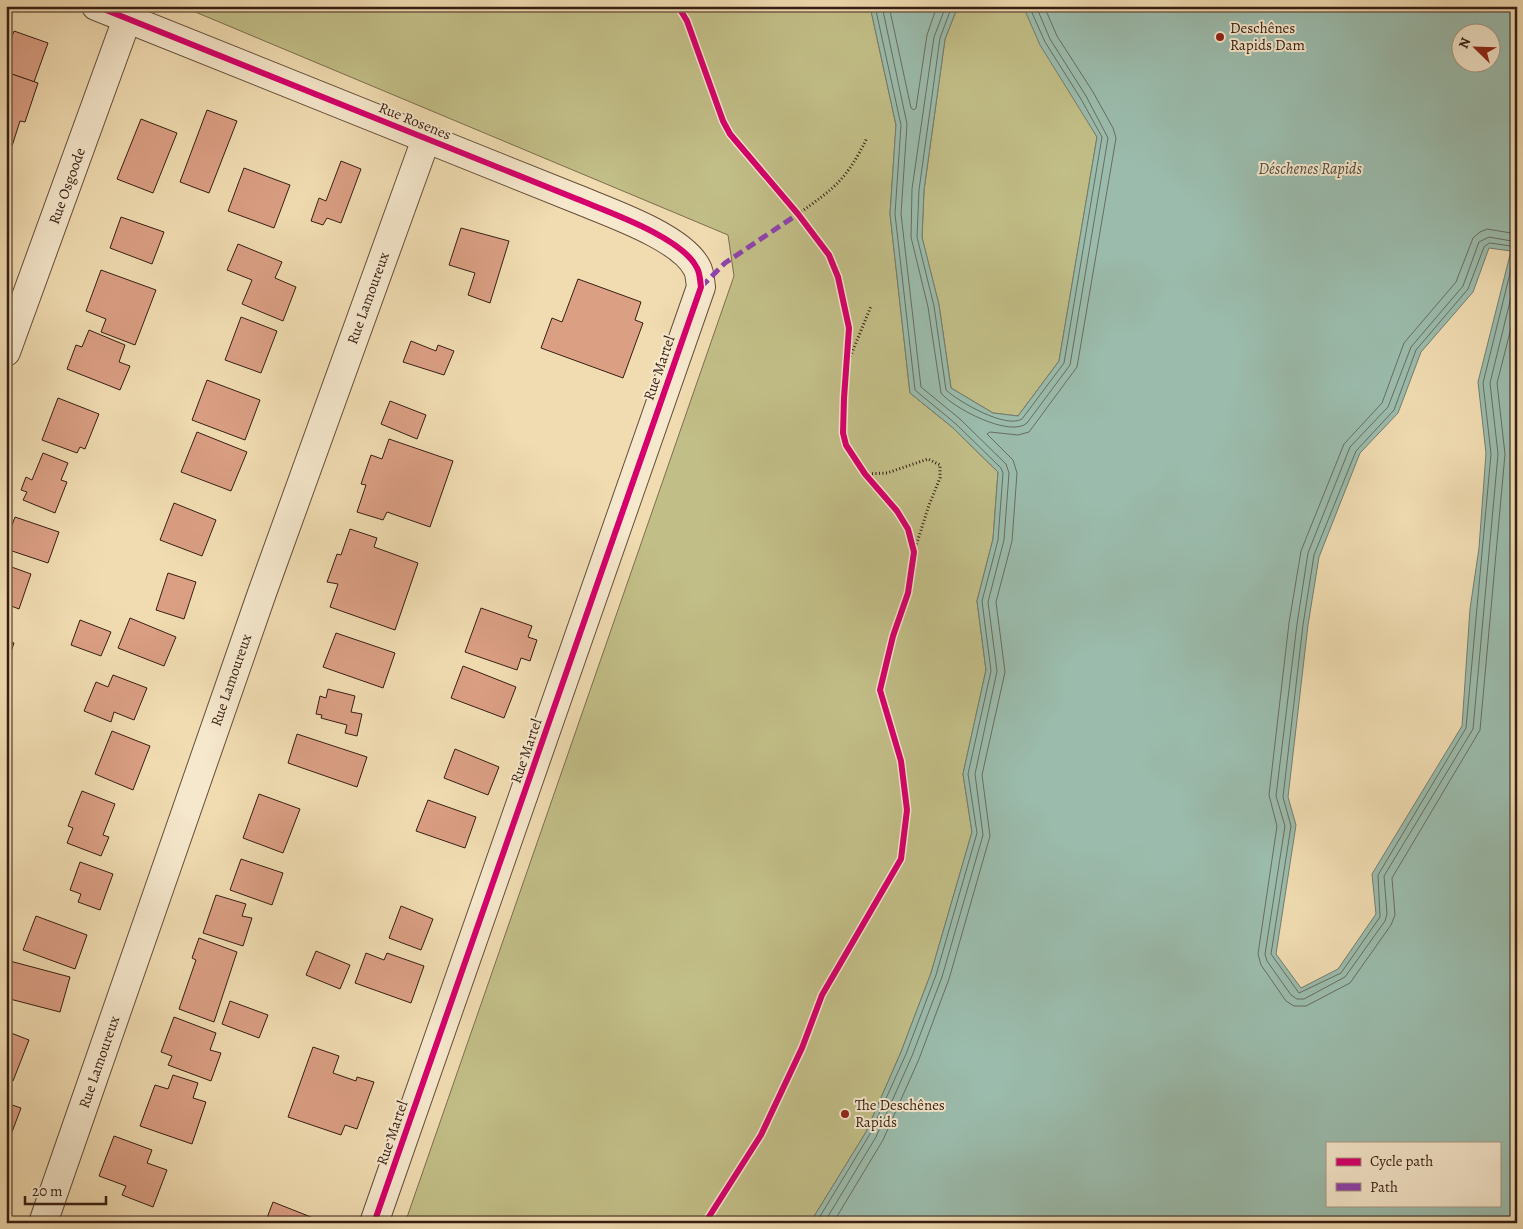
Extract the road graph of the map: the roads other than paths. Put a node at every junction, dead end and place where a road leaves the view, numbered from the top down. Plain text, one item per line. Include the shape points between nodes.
1 (96, 6) edge
2 (127, 19) junction
3 (426, 139) junction
4 (701, 287) joint
5 (6, 352) edge
6 (43, 1223) edge
7 (374, 1223) edge

1 - 2 street, Rue Rosenes
2 - 3 street, Rue Rosenes
2 - 5 street, Rue Osgoode
3 - 4 street, Rue Rosenes via 655,232 682,251 698,268
3 - 6 street, Rue Lamoureux via 262,592
4 - 7 street, Rue Martel

